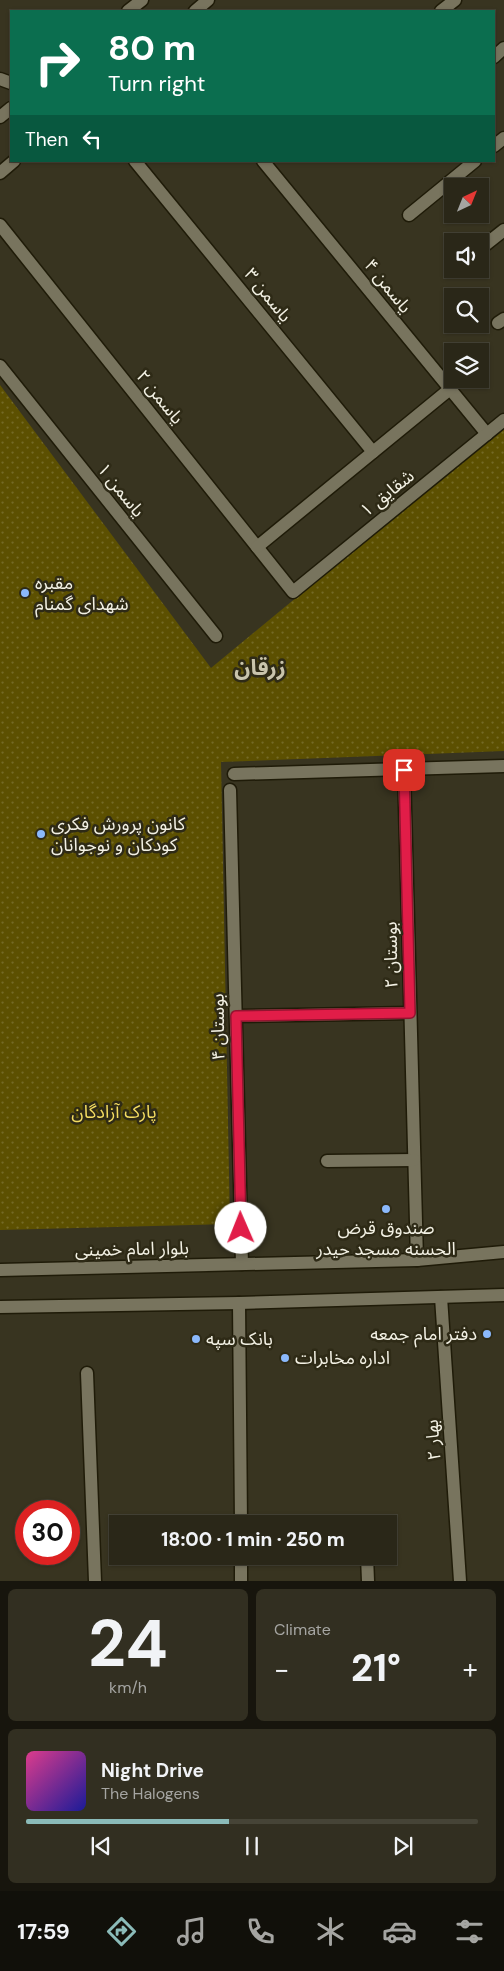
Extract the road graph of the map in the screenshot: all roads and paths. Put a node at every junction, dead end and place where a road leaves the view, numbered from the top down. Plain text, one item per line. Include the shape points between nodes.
1 (142, 0) edge
2 (208, 0) edge
3 (455, 0) edge
4 (129, 10) edge
5 (196, 10) edge
6 (442, 10) edge
7 (10, 109) edge
8 (0, 118) edge
9 (13, 162) edge
10 (136, 162) edge
11 (264, 162) edge
12 (474, 162) edge
13 (0, 173) edge
14 (409, 215) dead end
15 (0, 224) edge
16 (504, 230) edge
17 (489, 242) edge
18 (0, 366) edge
19 (450, 389) junction
20 (504, 420) edge
21 (487, 434) junction
22 (373, 452) junction
23 (257, 547) junction
24 (292, 592) joint
25 (216, 636) dead end
26 (504, 766) edge
27 (404, 770) junction
28 (234, 774) dead end
29 (230, 790) dead end
30 (410, 1013) junction
31 (236, 1016) junction
32 (414, 1160) junction
33 (327, 1162) dead end
34 (504, 1252) edge
35 (417, 1260) junction
36 (242, 1264) junction
37 (0, 1270) edge
38 (504, 1294) edge
39 (441, 1297) junction
40 (240, 1303) junction
41 (0, 1307) edge
42 (87, 1373) dead end
43 (241, 1515) edge
44 (241, 1565) edge
45 (367, 1565) edge
46 (95, 1581) edge
47 (242, 1581) edge
48 (368, 1581) edge
49 (460, 1581) edge

1 - 4 street
2 - 5 street
3 - 6 street
7 - 8 street
9 - 13 street
10 - 22 street, یاسمن ۳
11 - 19 street, یاسمن ۴
12 - 14 street
15 - 23 street, یاسمن ۲
16 - 17 street
18 - 25 street, یاسمن ۱
19 - 21 street, یاسمن ۴
19 - 22 street
20 - 21 street, شقایق ۱
21 - 24 street, شقایق ۱
22 - 23 street
23 - 24 street, یاسمن ۲
26 - 27 street
27 - 28 street
27 - 30 street, بوستان ۲
29 - 31 street, بوستان ۴
30 - 31 street
30 - 32 street, بوستان ۲
31 - 36 street, بوستان ۴
32 - 33 street
32 - 35 street, بوستان ۲
34 - 35 street, بلوار امام خمینی
35 - 36 street, بلوار امام خمینی
36 - 37 street, بلوار امام خمینی
38 - 39 street
39 - 40 street
39 - 49 street, بهار ۲
40 - 41 street
40 - 43 street
42 - 46 street
44 - 47 street
45 - 48 street

